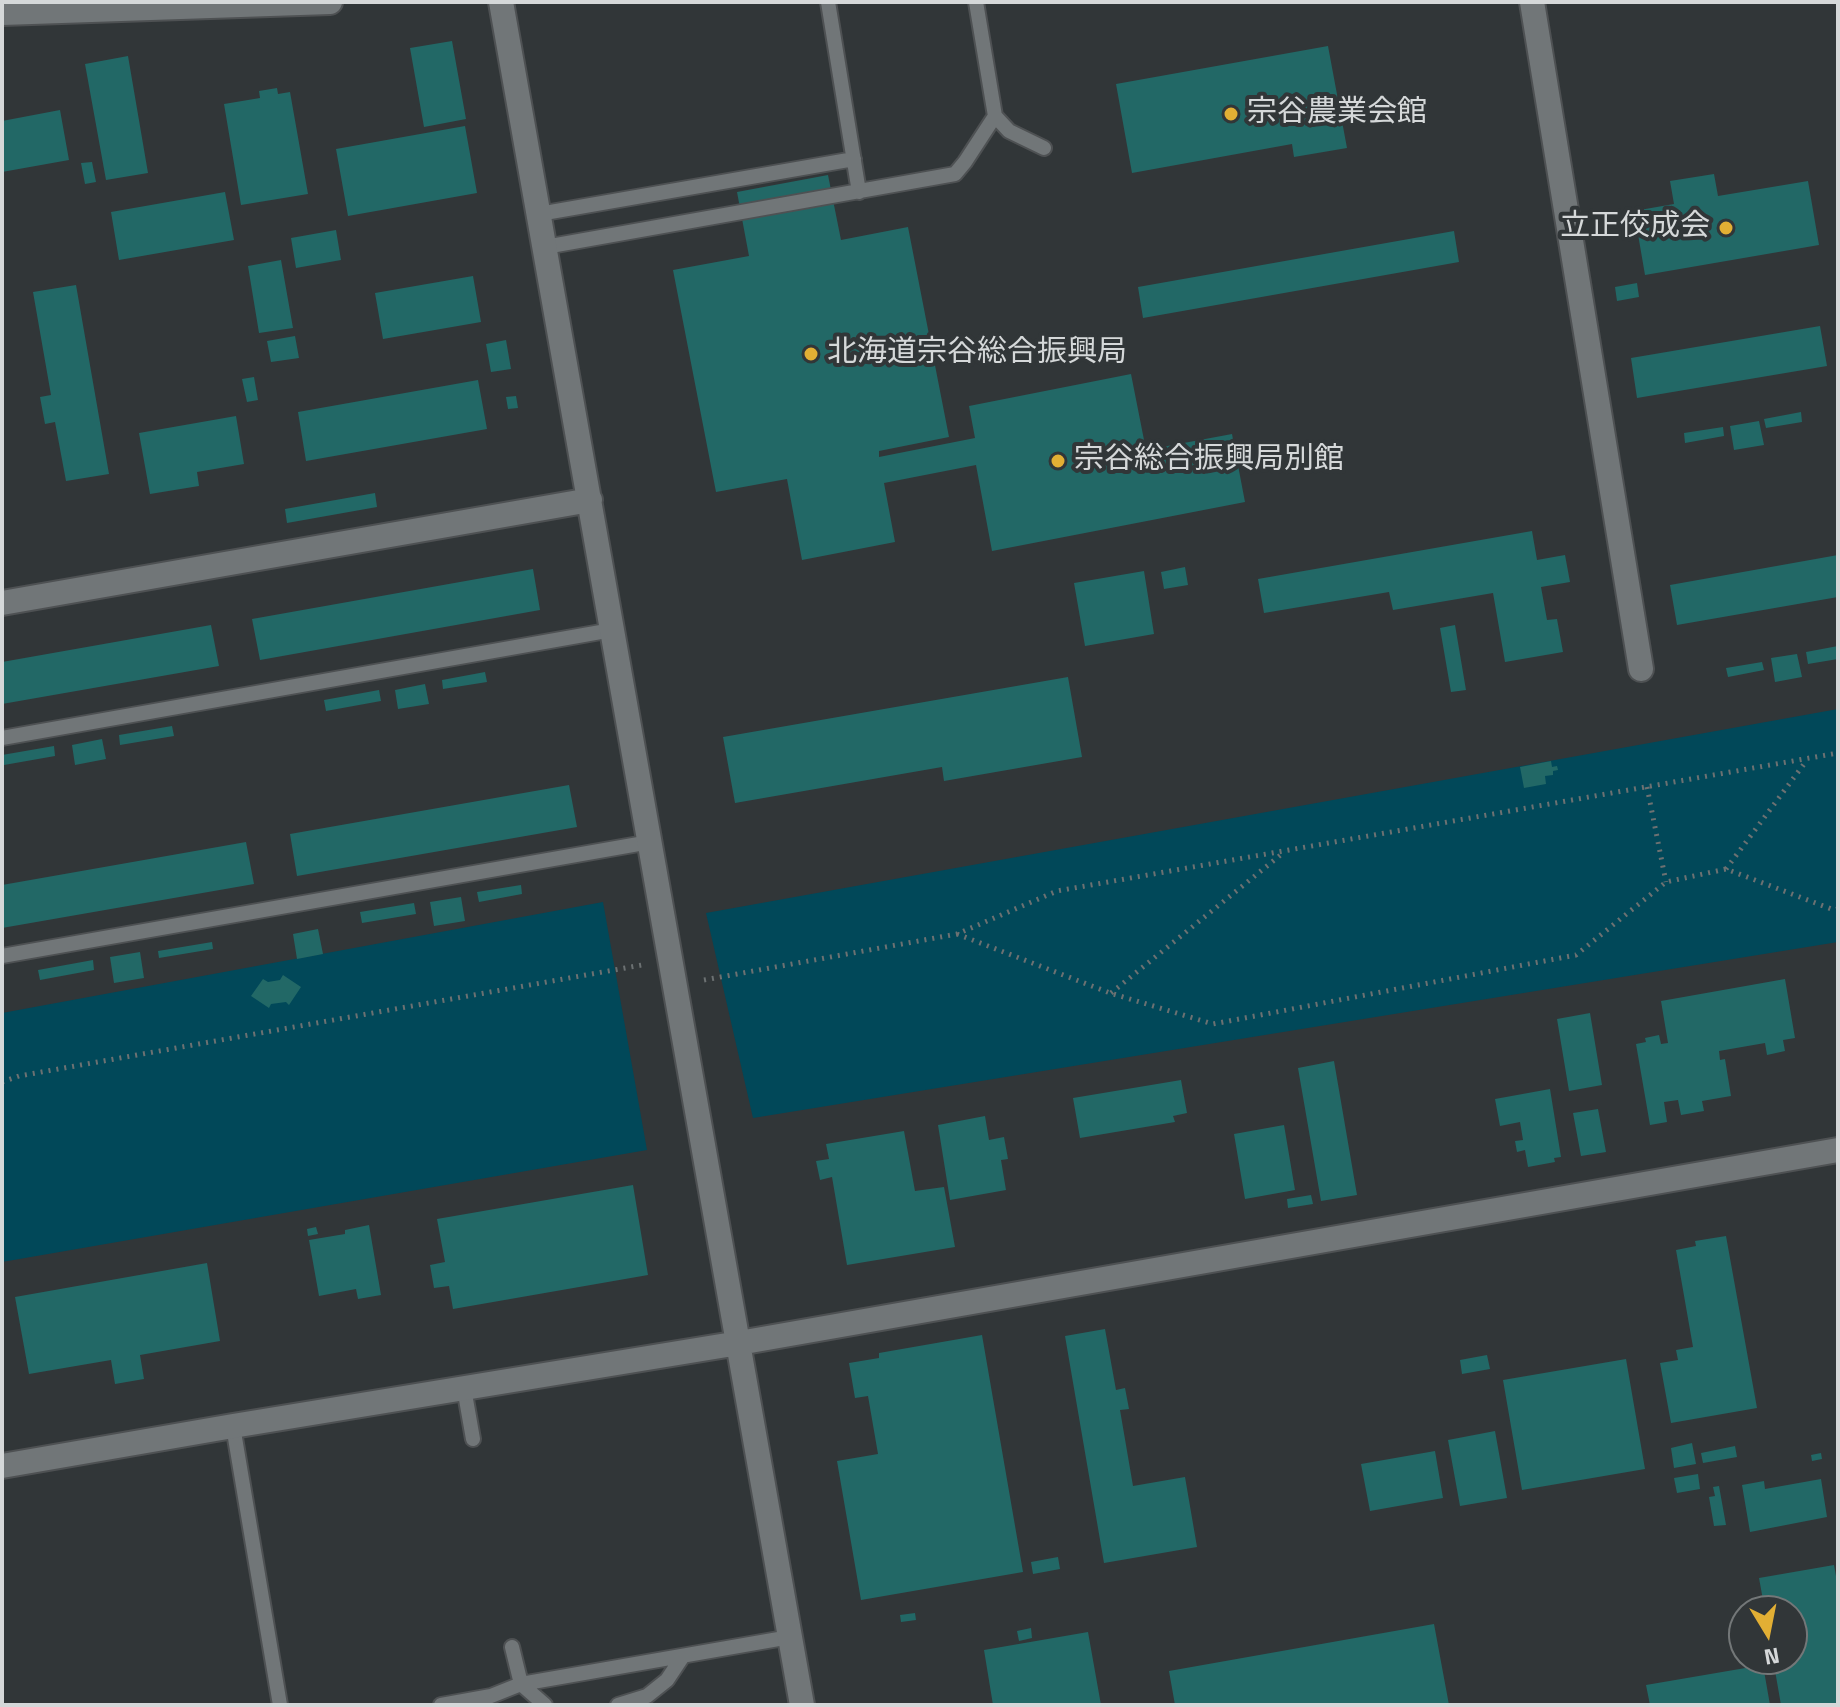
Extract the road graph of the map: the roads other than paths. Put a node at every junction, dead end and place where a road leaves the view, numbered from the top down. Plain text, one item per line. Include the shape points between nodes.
1 (330, 2) edge
2 (501, 2) edge
3 (828, 2) edge
4 (976, 2) edge
5 (1532, 2) edge
6 (2, 13) edge
7 (995, 116) junction
8 (1044, 148) dead end
9 (854, 159) junction
10 (859, 192) junction
11 (539, 214) junction
12 (545, 247) junction
13 (590, 500) junction
14 (2, 603) edge
15 (612, 630) junction
16 (1641, 669) dead end
17 (2, 738) edge
18 (650, 842) junction
19 (2, 956) edge
20 (1838, 1150) edge
21 (739, 1343) junction
22 (464, 1388) junction
23 (233, 1426) junction
24 (473, 1439) dead end
25 (2, 1466) edge
26 (790, 1637) junction
27 (512, 1647) dead end
28 (683, 1656) junction
29 (521, 1684) junction
30 (280, 1705) edge
31 (441, 1705) edge
32 (545, 1705) edge
33 (618, 1705) edge
34 (802, 1705) edge

1 - 6 street
2 - 11 street
3 - 9 lane
4 - 7 lane
5 - 16 street
7 - 8 lane via 1009,131
7 - 10 lane via 955,174
9 - 10 lane
9 - 11 lane
10 - 12 lane
11 - 12 street
12 - 13 street
13 - 14 street
13 - 15 street
15 - 17 lane
15 - 18 street
18 - 19 lane
18 - 21 street
20 - 21 street
21 - 22 street
21 - 26 street
22 - 23 street
22 - 24 lane
23 - 25 street
23 - 30 lane
26 - 28 lane
26 - 34 street
27 - 29 lane
28 - 29 lane
28 - 33 lane via 667,1680 647,1696
29 - 31 lane
29 - 32 lane

